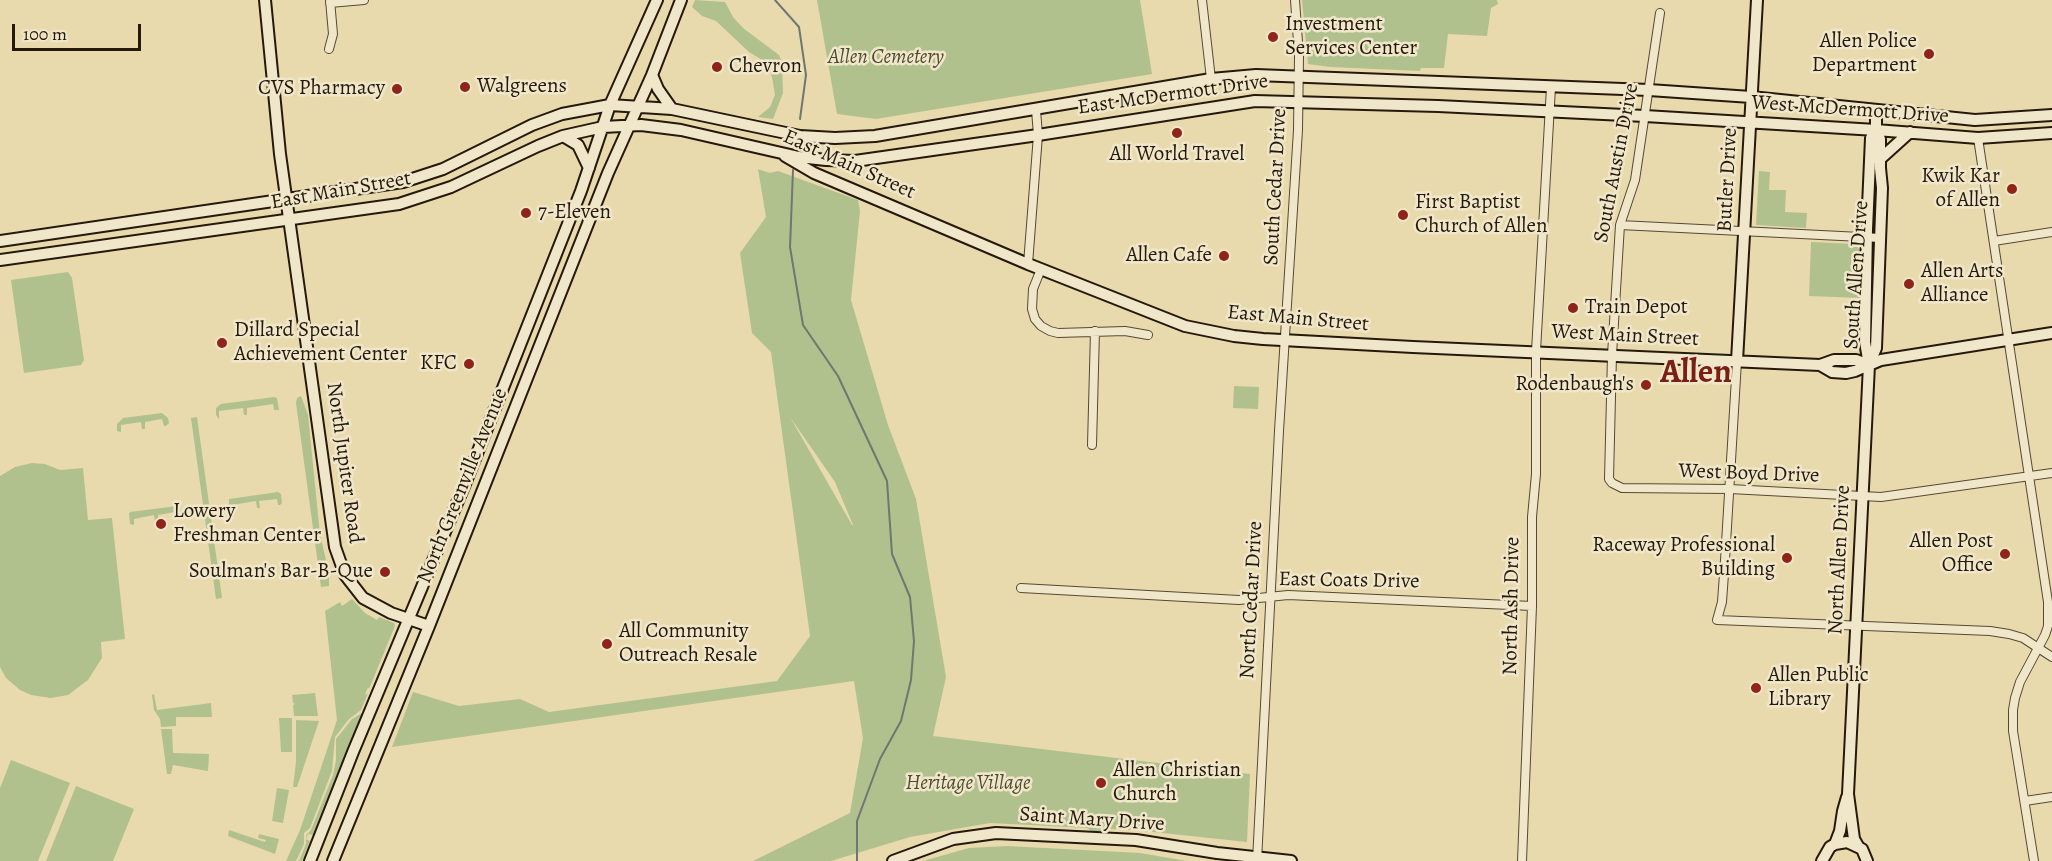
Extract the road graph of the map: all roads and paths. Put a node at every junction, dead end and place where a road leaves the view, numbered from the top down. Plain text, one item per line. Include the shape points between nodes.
1 (265, 0) edge
2 (364, 0) edge
3 (657, 0) edge
4 (681, 0) edge
5 (1202, 0) edge
6 (1295, 0) edge
7 (1757, 0) edge
8 (330, 2) edge
9 (1660, 13) dead end
10 (329, 49) dead end
11 (652, 75) junction
12 (1299, 76) junction
13 (1212, 79) junction
14 (1551, 87) junction
15 (1649, 90) junction
16 (1751, 98) junction
17 (1298, 101) junction
18 (610, 105) junction
19 (638, 106) junction
20 (672, 109) junction
21 (1036, 110) junction
22 (1876, 111) junction
23 (1550, 112) junction
24 (2052, 115) edge
25 (1646, 116) junction
26 (1750, 122) junction
27 (630, 126) junction
28 (603, 127) junction
29 (1876, 130) junction
30 (1910, 132) junction
31 (2052, 133) edge
32 (1038, 135) junction
33 (563, 136) junction
34 (800, 136) joint
35 (1978, 138) junction
36 (780, 152) junction
37 (1880, 160) junction
38 (589, 168) junction
39 (430, 174) junction
40 (437, 192) junction
41 (286, 199) junction
42 (289, 220) junction
43 (1620, 225) junction
44 (80, 229) junction
45 (1744, 231) junction
46 (2052, 232) edge
47 (1867, 237) junction
48 (1881, 238) junction
49 (0, 241) edge
50 (1994, 241) junction
51 (83, 249) junction
52 (0, 260) edge
53 (1028, 264) junction
54 (1041, 269) junction
55 (1095, 331) junction
56 (2052, 333) edge
57 (1148, 334) dead end
58 (2009, 339) junction
59 (1286, 341) junction
60 (1536, 351) junction
61 (1612, 355) junction
62 (1737, 361) junction
63 (1869, 365) junction
64 (1092, 445) dead end
65 (2052, 473) edge
66 (2029, 476) junction
67 (1622, 488) joint
68 (1730, 489) junction
69 (1862, 496) junction
70 (1021, 588) dead end
71 (1270, 597) junction
72 (1532, 606) junction
73 (2050, 610) edge
74 (408, 619) junction
75 (429, 626) junction
76 (1856, 626) junction
77 (2038, 648) junction
78 (2052, 657) edge
79 (1848, 794) junction
80 (2052, 797) edge
81 (2025, 801) junction
82 (1835, 843) junction
83 (1858, 846) junction
84 (1257, 859) edge
85 (896, 860) edge
86 (1867, 860) edge
87 (310, 861) edge
88 (333, 861) edge
89 (1291, 861) edge
90 (1522, 861) edge
91 (1822, 861) edge
92 (2034, 861) edge

1 - 41 main road, North Jupiter Road
2 - 8 street
3 - 18 main road, North Greenville Avenue
4 - 11 main road, North Greenville Avenue
5 - 13 street
6 - 12 street, South Cedar Drive
7 - 16 main road, Butler Drive
8 - 10 street via 333,34
9 - 15 street, South Austin Drive
11 - 19 main road, North Greenville Avenue
11 - 20 main road
12 - 13 main road, East McDermott Drive
12 - 14 main road, East McDermott Drive
12 - 17 street, South Cedar Drive
13 - 21 main road, East McDermott Drive
14 - 15 main road, East McDermott Drive
14 - 23 street, North Ash Drive
15 - 16 main road, West McDermott Drive
15 - 25 street, South Austin Drive
16 - 22 main road, West McDermott Drive
16 - 26 main road, Butler Drive
17 - 23 main road, East McDermott Drive
17 - 32 main road, East McDermott Drive via 1255,101
17 - 59 street, South Cedar Drive
18 - 19 main road, East Main Street
18 - 28 main road, North Greenville Avenue
18 - 39 main road, East Main Street via 561,114 532,125
19 - 20 main road, East Main Street
19 - 27 main road, North Greenville Avenue
20 - 34 main road, East Main Street
21 - 32 street
21 - 34 main road, East McDermott Drive via 874,136
22 - 24 main road, West McDermott Drive via 1976,120
22 - 29 main road, South Allen Drive
23 - 25 main road, East McDermott Drive
23 - 60 street, North Ash Drive
25 - 26 main road, West McDermott Drive
25 - 43 street, South Austin Drive via 1635,180
26 - 29 main road, West McDermott Drive
26 - 45 main road, Butler Drive
27 - 28 main road, East Main Street
27 - 36 main road, East Main Street via 681,130
27 - 75 main road, North Greenville Avenue
28 - 33 main road, East Main Street
28 - 38 main road, North Greenville Avenue
29 - 30 main road, West McDermott Drive
29 - 37 main road, South Allen Drive
29 - 47 main road, South Allen Drive via 1871,138
30 - 35 main road, West McDermott Drive
30 - 37 main road
31 - 35 main road, West McDermott Drive
32 - 36 main road, East McDermott Drive via 855,160 826,160
32 - 53 street
33 - 38 main road via 578,145
33 - 40 main road, East Main Street
35 - 50 street
36 - 53 main road, East Main Street via 814,173
37 - 48 main road, South Allen Drive
38 - 74 main road, North Greenville Avenue
39 - 40 main road
39 - 41 main road, East Main Street via 388,185
40 - 42 main road, East Main Street via 399,204
41 - 42 main road, North Jupiter Road
41 - 44 main road, East Main Street
42 - 51 main road, East Main Street
42 - 74 main road, North Jupiter Road via 335,547 355,590 375,606
43 - 45 street
43 - 61 street, South Austin Drive
44 - 49 main road, East Main Street
44 - 51 main road
45 - 47 street
45 - 62 main road, Butler Drive
46 - 50 street
47 - 48 street
47 - 63 main road, South Allen Drive via 1865,342
48 - 63 main road, South Allen Drive via 1876,348
50 - 58 street
51 - 52 main road, East Main Street
53 - 54 main road, East Main Street
54 - 55 street via 1033,289 1032,309 1041,326 1058,333
54 - 59 main road, East Main Street via 1185,326
55 - 57 street
55 - 64 street
56 - 58 main road, West Main Street
58 - 63 main road, West Main Street
58 - 66 street
59 - 60 main road, East Main Street
59 - 71 street, North Cedar Drive
60 - 61 main road, West Main Street
60 - 72 street, North Ash Drive
61 - 62 main road, West Main Street
61 - 67 street, South Austin Drive via 1609,478
62 - 63 main road, West Main Street via 1820,365 1834,360 1856,360
62 - 68 street
63 - 69 main road, North Allen Drive
65 - 66 street, West Boyd Drive
66 - 69 street, West Boyd Drive via 1881,497
66 - 73 street
67 - 68 street, West Boyd Drive
68 - 69 street, West Boyd Drive
68 - 76 street via 1722,602 1717,620
69 - 76 main road, North Allen Drive
70 - 71 street, East Coats Drive via 1239,600
71 - 72 street, East Coats Drive
71 - 84 street, North Cedar Drive
72 - 90 street, North Ash Drive
73 - 77 street
74 - 75 main road, North Jupiter Road
74 - 87 main road, North Greenville Avenue
75 - 88 main road, North Greenville Avenue
76 - 77 street via 1990,631 2023,638
76 - 79 main road, North Allen Drive
77 - 78 street
77 - 81 street via 2014,698 2013,731
79 - 82 main road, North Allen Drive
79 - 83 main road, North Allen Drive
80 - 81 street
81 - 92 street
82 - 83 main road
82 - 91 main road
83 - 86 main road, North Allen Drive
84 - 85 main road, Saint Mary Drive via 1136,840 996,833 959,838
84 - 89 main road, Saint Mary Drive

